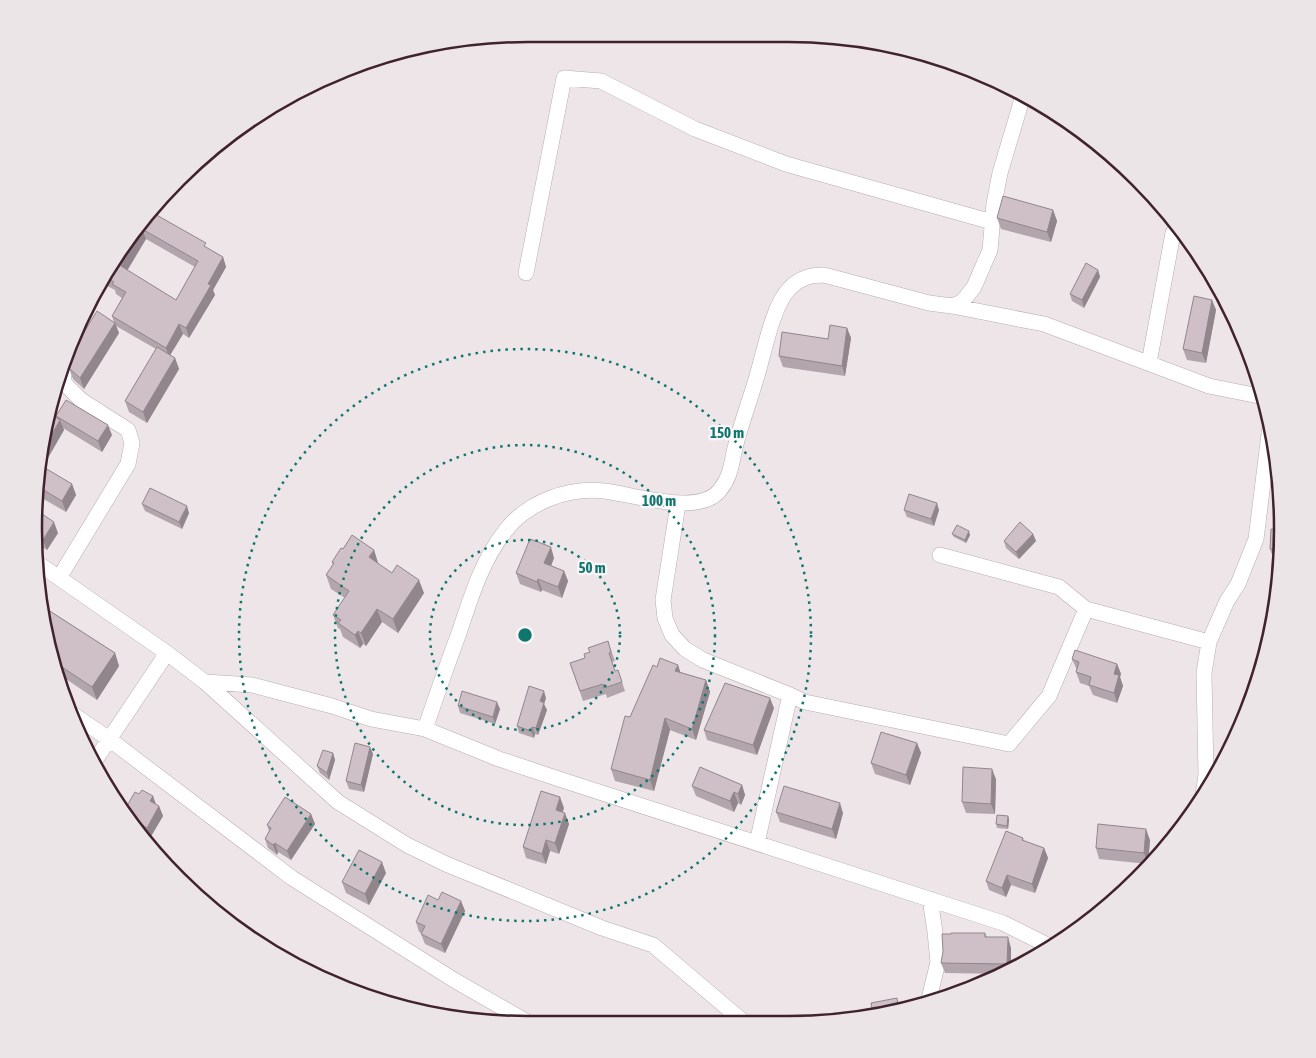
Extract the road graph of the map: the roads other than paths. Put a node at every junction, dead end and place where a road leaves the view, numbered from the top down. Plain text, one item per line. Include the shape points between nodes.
1 (1021, 103) edge
2 (992, 222) junction
3 (1173, 233) edge
4 (526, 273) dead end
5 (952, 306) junction
6 (1148, 363) junction
7 (65, 384) edge
8 (1255, 395) edge
9 (1267, 452) edge
10 (678, 504) junction
11 (940, 555) dead end
12 (45, 568) edge
13 (59, 578) junction
14 (1086, 609) junction
15 (1209, 642) junction
16 (167, 654) junction
17 (205, 682) junction
18 (790, 695) junction
19 (83, 721) edge
20 (425, 729) junction
21 (109, 739) junction
22 (99, 755) edge
23 (1206, 776) edge
24 (757, 843) junction
25 (930, 899) junction
26 (1042, 943) edge
27 (930, 994) edge
28 (515, 1015) edge
29 (737, 1016) edge

1 - 2 street via 1000,173
2 - 4 street via 786,164 695,129 601,81 564,78
2 - 5 street via 990,250 974,287 962,302
3 - 6 street
5 - 6 street via 1044,324
5 - 10 street via 824,275 800,279 788,289 776,313 735,448 730,475 719,492 702,502
6 - 8 street via 1210,386
7 - 13 street via 81,400 128,430 132,443 128,464
9 - 15 street via 1256,539
10 - 18 street via 663,600 665,618 672,635 685,649 703,660
10 - 20 street via 602,491 581,491 558,495 529,508 506,529 487,558
11 - 14 street via 1059,586
12 - 13 street
13 - 16 street
14 - 15 street
14 - 18 street via 1049,696 1009,744 805,702
15 - 23 street via 1204,673
16 - 17 street
16 - 21 street
17 - 20 street via 252,685 371,719
17 - 29 street via 338,802 446,864 602,928 653,945
18 - 24 street
19 - 21 street
20 - 24 street via 499,759
21 - 22 street
21 - 28 street via 292,878
24 - 25 street
25 - 26 street via 1003,923
25 - 27 street via 938,962

